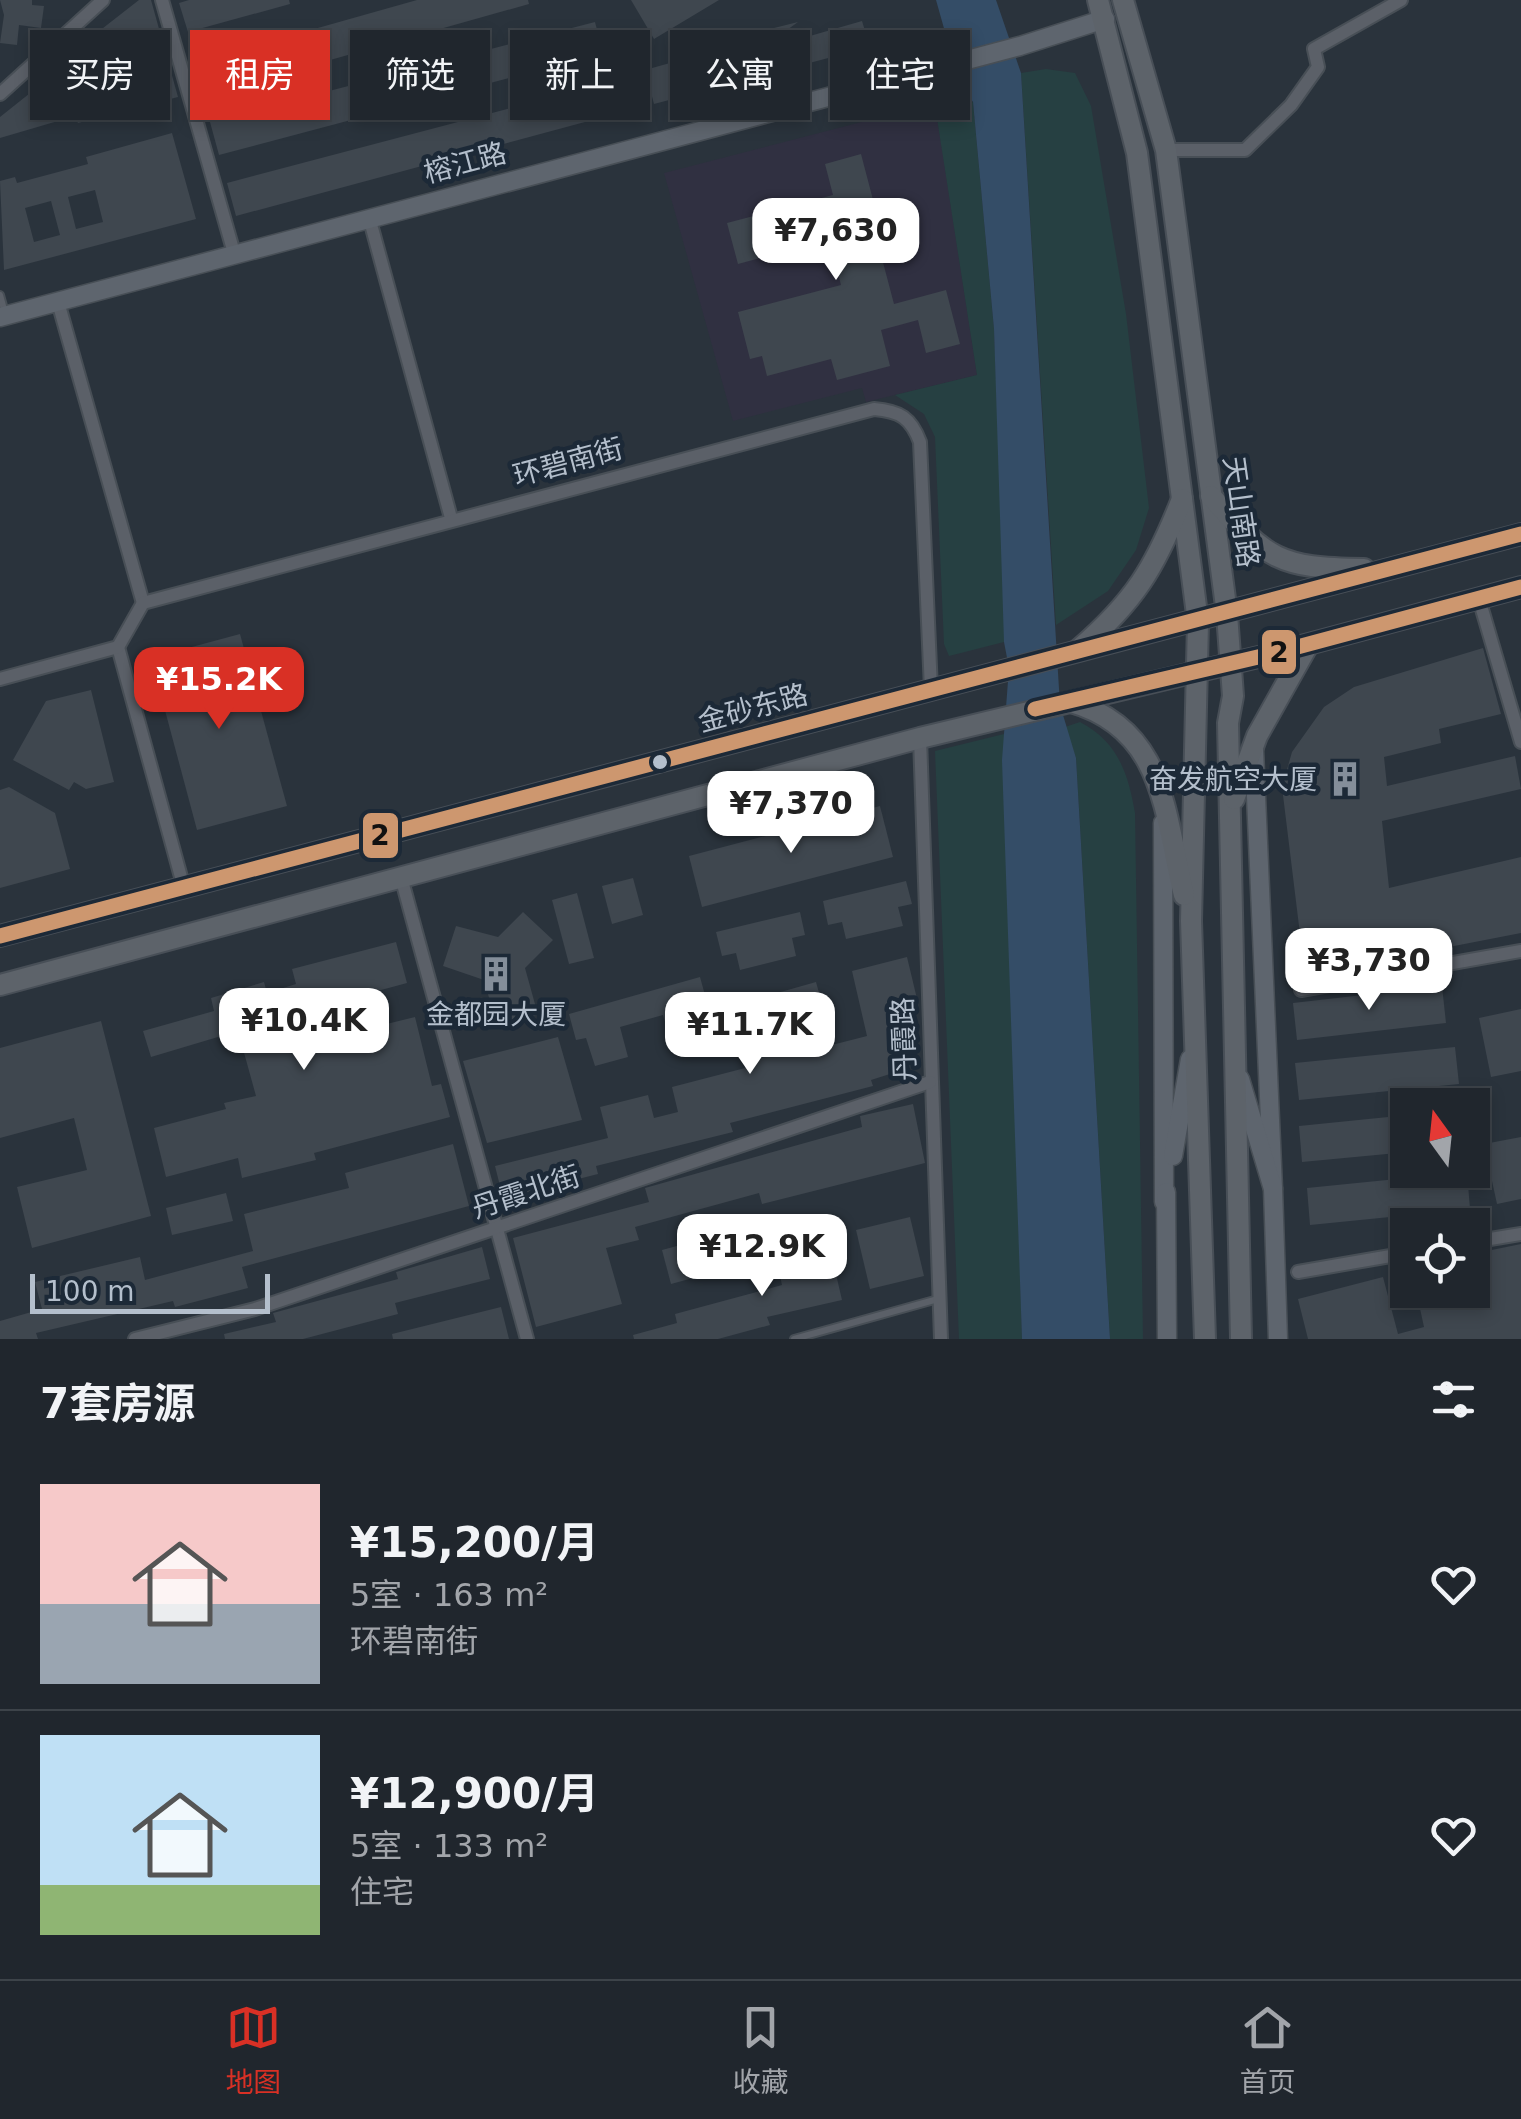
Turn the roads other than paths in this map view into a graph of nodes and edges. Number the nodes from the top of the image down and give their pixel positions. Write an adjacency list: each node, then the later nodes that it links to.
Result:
1 (103, 0): 6 (street)
2 (162, 0): 9 (street)
3 (1123, 0): 7 (main road, 天山南路)
4 (1401, 0): 7 (street)
5 (1102, 9): 8 (main road, 榕江路); 14 (main road, 天山南路)
6 (0, 94)
7 (1166, 150): 13 (main road, 天山南路)
8 (369, 217): 9 (main road, 榕江路); 15 (street)
9 (234, 253): 11 (main road, 榕江路)
10 (0, 295): 12 (lane)
11 (58, 302): 12 (main road, 榕江路); 20 (street)
12 (3, 317)
13 (1211, 495): 17 (main road); 21 (main road, 天山南路)
14 (1182, 498): 22 (main road, 天山南路); 25 (main road)
15 (452, 518): 20 (street, 环碧南街); 29 (street, 环碧南街)
16 (1521, 534): 17 (main road, 金砂东路)
17 (1392, 570): 21 (main road, 金砂东路)
18 (1521, 587): 19 (main road)
19 (1479, 599): 23 (main road); 32 (street)
20 (143, 603): 24 (street)
21 (1227, 614): 22 (main road, 金砂东路); 26 (main road, 天山南路)
22 (1198, 622): 25 (main road, 金砂东路); 27 (main road, 天山南路)
23 (1308, 645): 26 (main road); 33 (main road)
24 (118, 646): 28 (street); 37 (street)
25 (1070, 654): 29 (main road, 金砂东路)
26 (1231, 664): 27 (main road); 34 (main road, 天山南路)
27 (1199, 671): 30 (main road); 38 (main road, 天山南路)
28 (0, 679)
29 (932, 689): 37 (main road, 金砂东路)
30 (1069, 701): 31 (main road); 35 (main road)
31 (920, 738): 36 (main road); 45 (street, 丹霞路)
32 (1521, 742)
33 (1254, 746): 34 (main road); 46 (main road)
34 (1230, 810): 44 (main road, 天山南路)
35 (1164, 812): 38 (main road); 47 (main road, 天山南路)
36 (401, 877): 41 (main road); 48 (street)
37 (184, 888): 39 (main road, 金砂东路)
38 (1191, 921): 43 (main road, 天山南路)
39 (0, 936)
40 (1521, 951): 42 (street)
41 (0, 985)
42 (1301, 990)
43 (1194, 1039): 47 (main road, 天山南路); 60 (main road, 天山南路)
44 (1235, 1062): 46 (main road); 61 (main road, 天山南路)
45 (930, 1082): 48 (street, 丹霞北街); 53 (street, 丹霞路)
46 (1273, 1189): 62 (main road)
47 (1164, 1202): 59 (main road, 天山南路)
48 (496, 1228): 54 (street, 丹霞北街); 56 (street)
49 (1521, 1234): 50 (street)
50 (1490, 1239)
51 (1390, 1256): 52 (street)
52 (1298, 1272)
53 (940, 1299): 57 (lane); 58 (street, 丹霞路)
54 (160, 1336): 55 (street, 丹霞北街)
55 (135, 1339)
56 (527, 1339)
57 (794, 1339)
58 (941, 1339)
59 (1167, 1339)
60 (1206, 1339)
61 (1241, 1339)
62 (1278, 1339)

